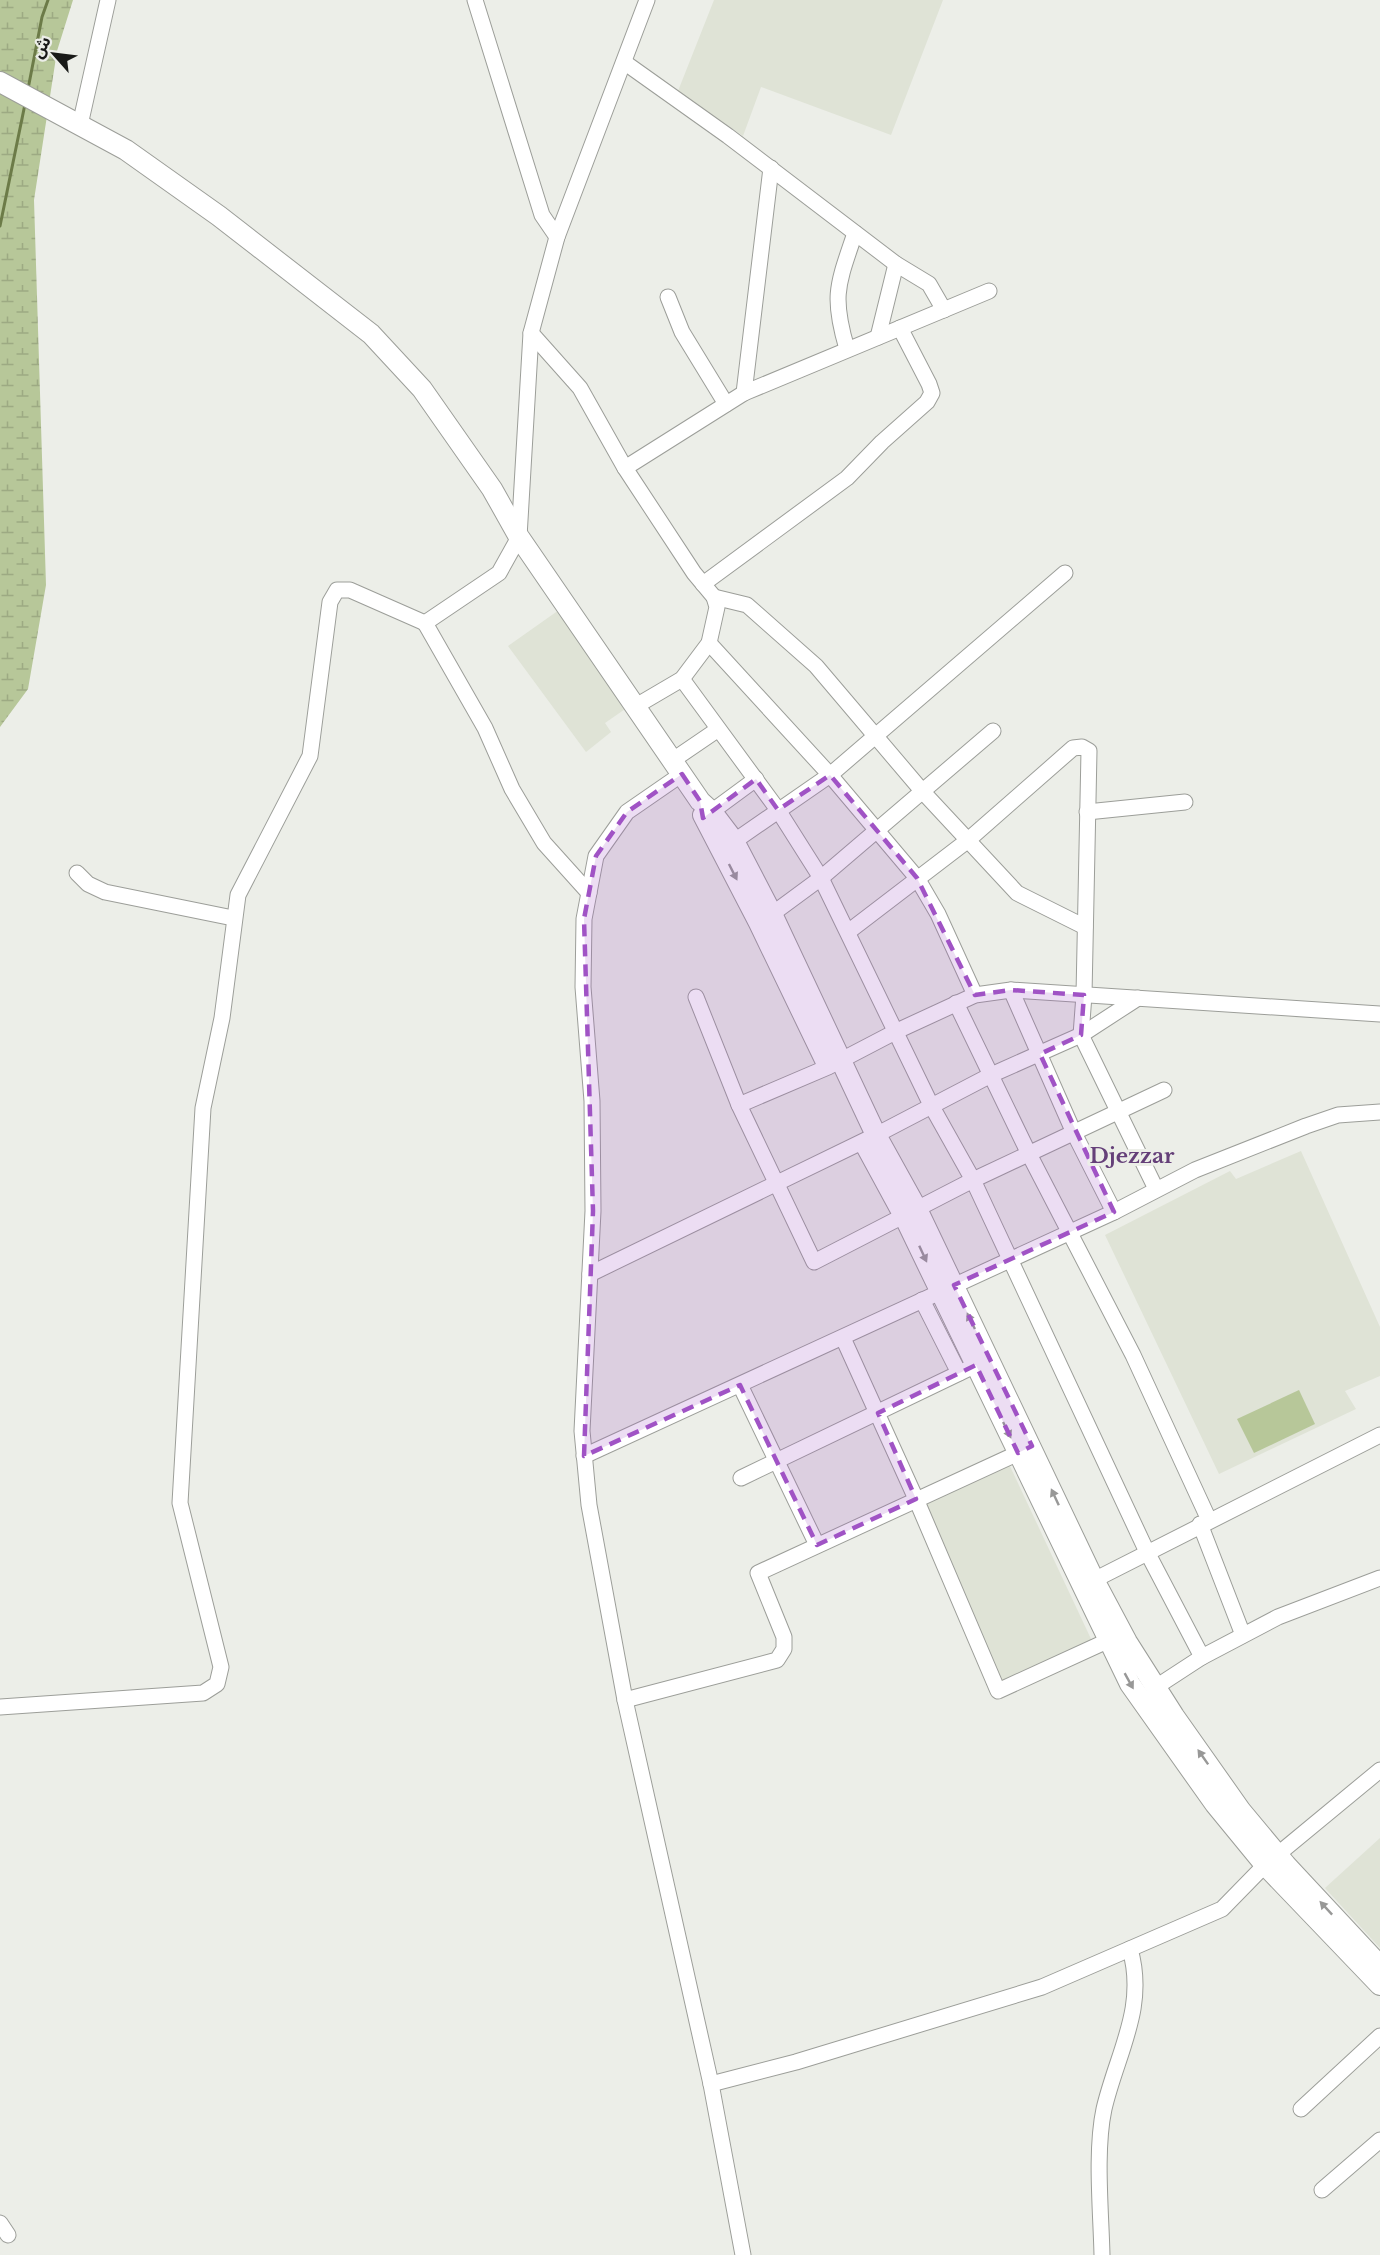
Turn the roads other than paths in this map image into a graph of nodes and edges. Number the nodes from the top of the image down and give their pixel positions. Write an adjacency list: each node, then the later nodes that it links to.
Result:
1 (108, 0): 6 (street)
2 (475, 0): 9 (street)
3 (647, 0): 4 (street)
4 (624, 62): 7 (street); 9 (street)
5 (0, 82): 6 (main road)
6 (80, 125): 21 (main road)
7 (771, 168): 8 (street); 18 (street)
8 (855, 232): 10 (street); 17 (street)
9 (557, 237): 15 (street)
10 (896, 264): 13 (street); 16 (street)
11 (989, 291): 13 (street)
12 (668, 297): 19 (street)
13 (944, 310): 14 (street)
14 (900, 328): 16 (street); 23 (street)
15 (531, 333): 20 (street); 21 (street)
16 (878, 337): 17 (street)
17 (847, 349): 18 (street)
18 (744, 393): 19 (street)
19 (726, 404): 20 (street)
20 (625, 468): 23 (street)
21 (519, 537): 25 (street); 28 (main road)
22 (1065, 573): 31 (street)
23 (703, 584): 24 (street)
24 (714, 597): 26 (street); 31 (street)
25 (425, 622): 46 (street); 47 (street)
26 (709, 643): 27 (street); 33 (street)
27 (682, 679): 28 (street); 29 (street)
28 (636, 706): 32 (main road)
29 (717, 730): 32 (street); 34 (street)
30 (993, 731): 35 (street)
31 (875, 734): 33 (street); 35 (street)
32 (677, 767): 37 (main road); 46 (street)
33 (830, 775): 38 (street); 40 (street)
34 (756, 779): 37 (street); 38 (street)
35 (923, 792): 40 (street); 41 (street)
36 (1185, 801): 39 (street)
37 (705, 810): 42 (main road)
38 (777, 810): 42 (street); 44 (street)
39 (1087, 812): 41 (street); 49 (street)
40 (876, 832): 44 (street); 45 (street)
41 (967, 841): 45 (street); 49 (street)
42 (728, 846): 48 (main road)
43 (77, 873): 47 (street)
44 (821, 878): 48 (street); 50 (street)
45 (917, 878): 50 (street); 52 (street)
46 (589, 893): 78 (street)
47 (234, 918): 101 (street)
48 (766, 919): 61 (main road)
49 (1085, 927): 53 (street)
50 (848, 932): 58 (street)
51 (1011, 990): 52 (street); 53 (street); 60 (street)
52 (975, 995): 56 (street)
53 (1084, 995): 55 (street); 59 (street)
54 (696, 997): 64 (street)
55 (1138, 998): 57 (street); 59 (street)
56 (957, 1003): 58 (street); 62 (street)
57 (1380, 1014)
58 (897, 1030): 61 (street); 65 (street)
59 (1081, 1035): 60 (street); 66 (street)
60 (1040, 1054): 62 (street); 68 (street)
61 (834, 1063): 64 (street); 69 (main road)
62 (991, 1075): 65 (street); 70 (street)
63 (1164, 1090): 66 (street)
64 (739, 1105): 72 (street)
65 (931, 1105): 69 (street); 71 (street)
66 (1118, 1112): 68 (street); 73 (street)
67 (1380, 1112): 73 (street)
68 (1074, 1133): 70 (street); 75 (street)
69 (870, 1138): 72 (street); 74 (main road)
70 (1029, 1154): 71 (street); 76 (street)
71 (973, 1180): 74 (street); 77 (street)
72 (777, 1182): 74 (street); 78 (street)
73 (1156, 1188): 75 (street)
74 (911, 1212): 79 (main road)
75 (1114, 1212): 76 (street)
76 (1068, 1232): 77 (street); 91 (street)
77 (1010, 1258): 79 (street); 93 (street)
78 (590, 1274): 87 (street)
79 (947, 1288): 80 (street); 82 (main road); 86 (main road, one-way to 79)
80 (922, 1300): 81 (street); 82 (street)
81 (843, 1338): 83 (street); 84 (street)
82 (968, 1369): 84 (street); 86 (main road, one-way to 86)
83 (740, 1385): 87 (street); 88 (street)
84 (878, 1413): 88 (street); 90 (street)
85 (1380, 1435): 91 (street)
86 (1025, 1450): 90 (street); 95 (main road, one-way to 86); 97 (main road)
87 (584, 1456): 100 (street)
88 (776, 1461): 89 (street); 92 (street)
89 (741, 1478)
90 (916, 1499): 92 (street); 97 (street)
91 (1204, 1522): 93 (street); 96 (street)
92 (817, 1545): 100 (street)
93 (1147, 1552): 95 (street); 98 (street)
94 (1380, 1578): 96 (street)
95 (1094, 1580): 97 (main road)
96 (1243, 1635): 98 (street)
97 (1116, 1637): 99 (main road); 103 (main road, one-way to 103)
98 (1202, 1657): 99 (street)
99 (1156, 1687): 103 (main road, one-way to 99)
100 (625, 1701): 108 (street)
101 (0, 1707)
102 (1380, 1770): 103 (street)
103 (1272, 1860): 104 (street); 105 (main road, one-way to 103); 106 (main road)
104 (1130, 1949): 108 (street); 113 (street)
105 (1380, 1966)
106 (1380, 1985)
107 (1380, 2036): 109 (street)
108 (711, 2084): 112 (street)
109 (1301, 2109)
110 (1380, 2140): 111 (street)
111 (1322, 2190)
112 (743, 2255)
113 (1102, 2255)

